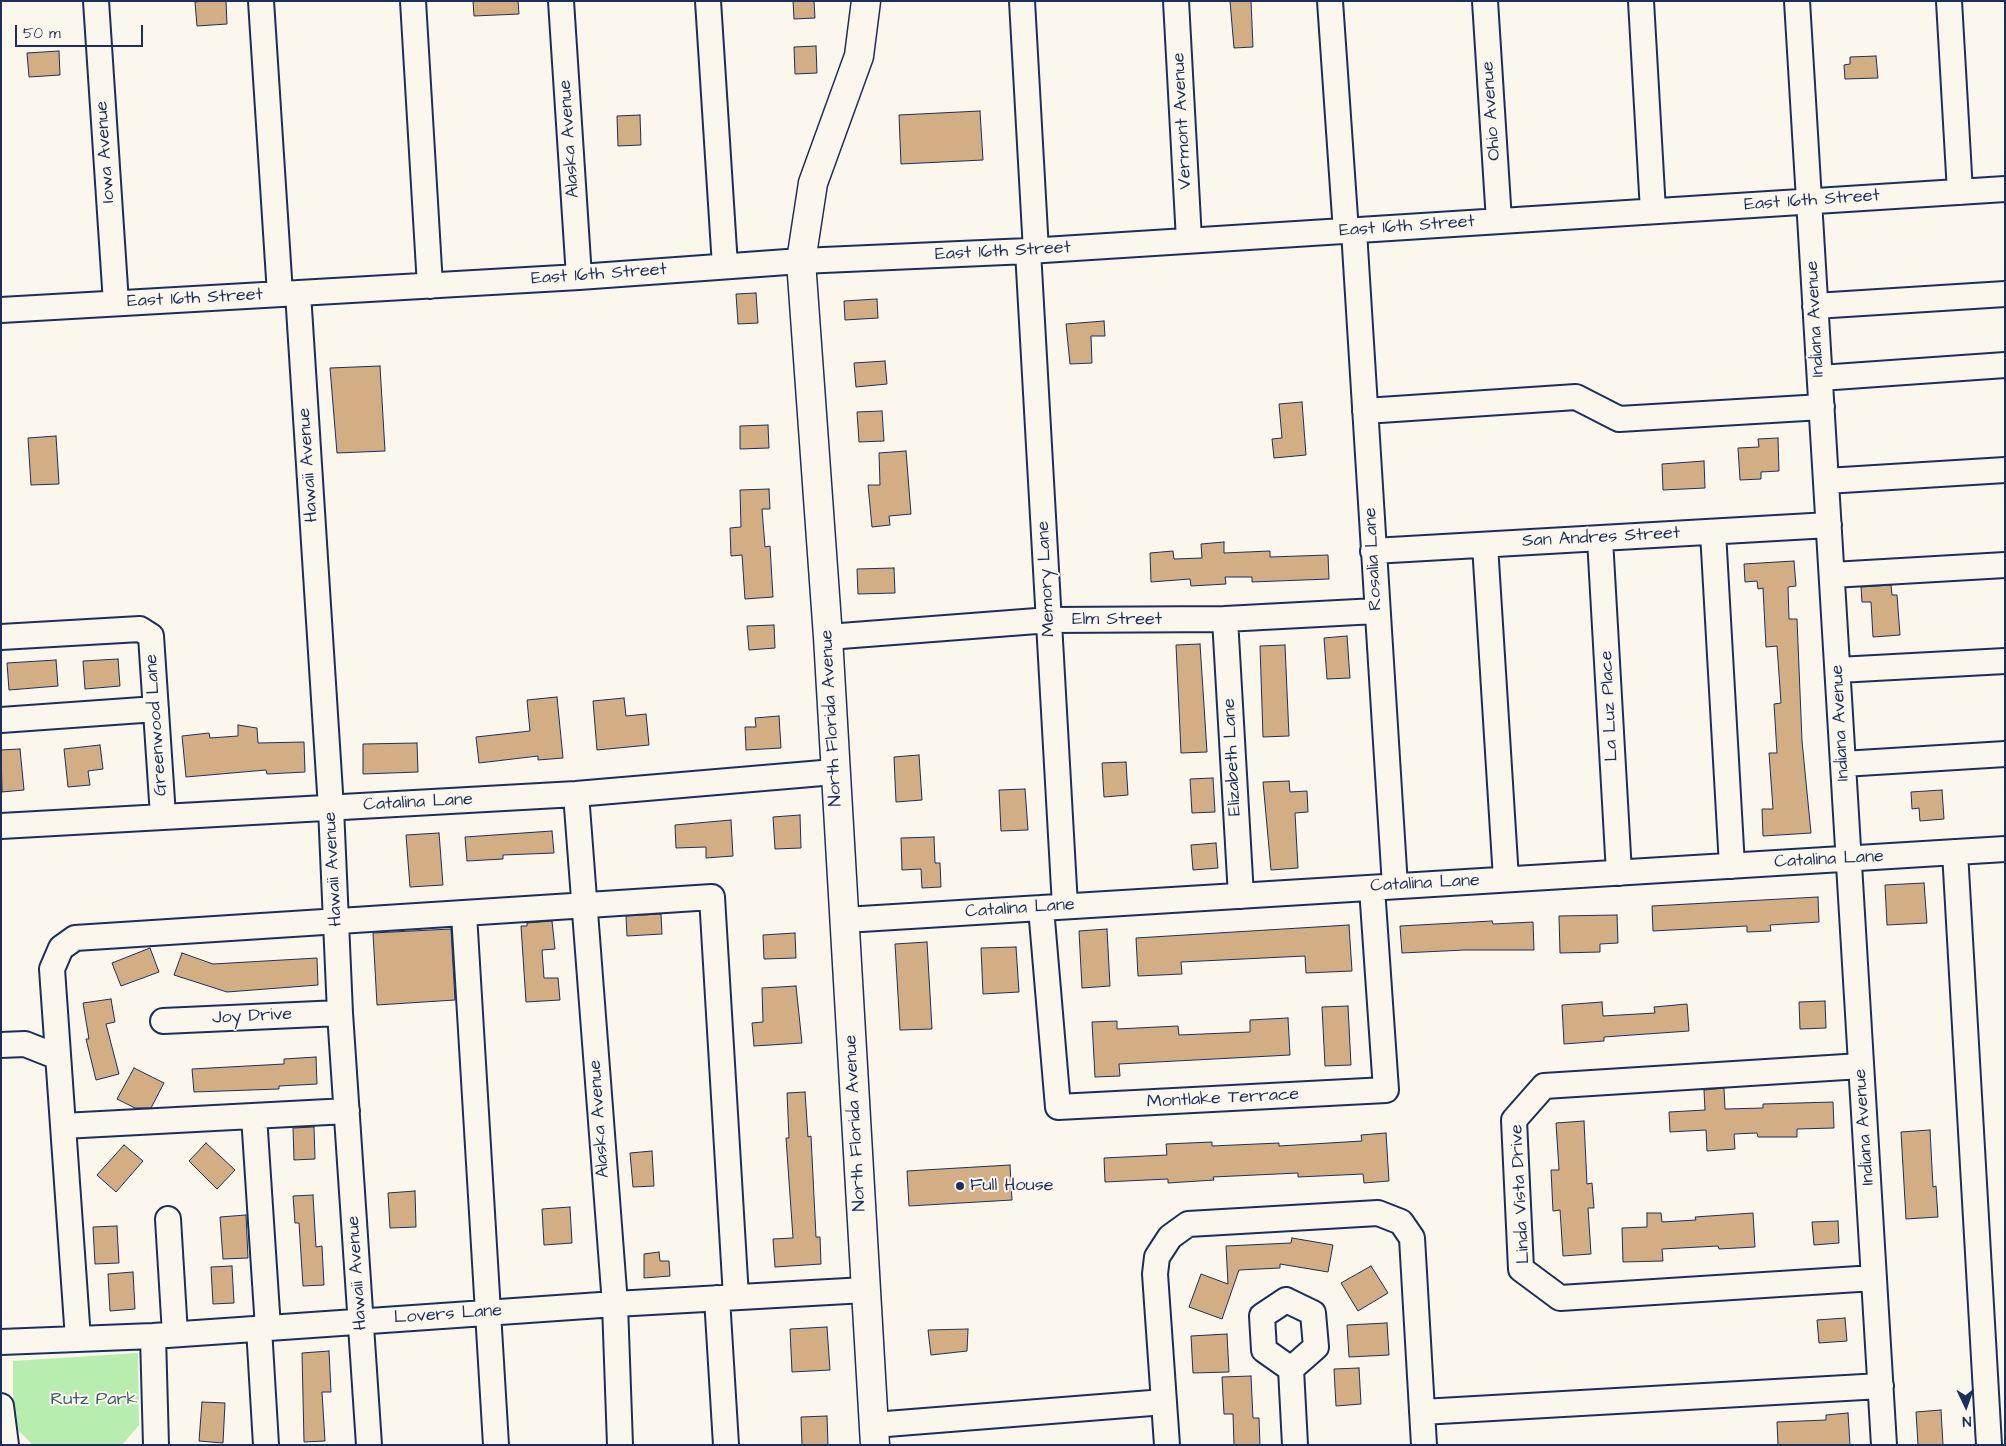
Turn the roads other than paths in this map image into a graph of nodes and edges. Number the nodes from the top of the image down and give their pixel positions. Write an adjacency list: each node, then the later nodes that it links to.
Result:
1 (96, 1): 28 (street, Iowa Avenue)
2 (262, 1): 26 (street, Hawaii Avenue)
3 (413, 1): 25 (street)
4 (561, 1): 24 (street, Alaska Avenue)
5 (708, 1): 23 (street)
6 (866, 1): 22 (main road, North Florida Avenue)
7 (1022, 1): 21 (street, Memory Lane)
8 (1176, 1): 20 (street, Vermont Avenue)
9 (1330, 1): 19 (street, Rosalia Lane)
10 (1485, 1): 18 (street, Ohio Avenue)
11 (1641, 1): 17 (street)
12 (1797, 1): 16 (street, Indiana Avenue)
13 (1949, 1): 15 (street)
14 (2005, 189): 15 (street, East 16th Street)
15 (1960, 192): 16 (street, East 16th Street)
16 (1809, 201): 17 (street, East 16th Street); 29 (street, Indiana Avenue)
17 (1653, 211): 18 (street, East 16th Street)
18 (1499, 221): 19 (street, East 16th Street)
19 (1350, 232): 20 (street, East 16th Street); 34 (street, Rosalia Lane)
20 (1189, 240): 21 (street, East 16th Street)
21 (1032, 251): 22 (street, East 16th Street); 46 (street, Memory Lane)
22 (801, 261): 23 (street, East 16th Street); 48 (main road, North Florida Avenue)
23 (725, 266): 24 (street, East 16th Street)
24 (579, 277): 25 (street, East 16th Street)
25 (430, 286): 26 (street, East 16th Street)
26 (289, 294): 28 (street, East 16th Street); 57 (street, Hawaii Avenue)
27 (2005, 294): 29 (street)
28 (116, 304): 30 (street, East 16th Street)
29 (1815, 306): 32 (street, Indiana Avenue)
30 (1, 310)
31 (2005, 366): 32 (street)
32 (1820, 378): 33 (street, Indiana Avenue)
33 (1822, 407): 34 (street); 36 (street, Indiana Avenue)
34 (1365, 411): 41 (street, Rosalia Lane)
35 (2005, 470): 36 (street)
36 (1826, 481): 37 (street, Indiana Avenue)
37 (1829, 525): 38 (street, San Andres Street); 43 (street, Indiana Avenue)
38 (1713, 532): 39 (street, San Andres Street); 63 (street)
39 (1600, 539): 40 (street, San Andres Street); 64 (street, La Luz Place)
40 (1485, 545): 41 (street, San Andres Street); 65 (street)
41 (1374, 551): 44 (street, Rosalia Lane)
42 (2005, 565): 43 (street)
43 (1832, 575): 50 (street, Indiana Avenue)
44 (1376, 611): 45 (street, Elm Street); 66 (street, Rosalia Lane)
45 (1224, 619): 46 (street, Elm Street); 67 (street, Elizabeth Lane)
46 (1050, 620): 48 (street, Elm Street); 69 (street, Memory Lane)
47 (1, 637): 51 (street, Greenwood Lane)
48 (828, 637): 55 (main road, North Florida Avenue)
49 (2005, 661): 50 (street)
50 (1838, 670): 54 (street, Indiana Avenue)
51 (156, 709): 52 (street); 58 (street, Greenwood Lane)
52 (1, 720)
53 (2005, 754): 54 (street)
54 (1843, 764): 62 (street, Indiana Avenue)
55 (834, 772): 56 (street, Catalina Lane); 72 (main road, North Florida Avenue)
56 (576, 794): 57 (street, Catalina Lane); 68 (street, Alaska Avenue)
57 (331, 808): 58 (street, Catalina Lane); 73 (street, Hawaii Avenue)
58 (164, 816): 59 (street, Catalina Lane)
59 (1, 826)
60 (2005, 850): 61 (street, Catalina Lane)
61 (1955, 852): 62 (street, Catalina Lane); 110 (street)
62 (1848, 859): 63 (street, Catalina Lane); 78 (street, Indiana Avenue)
63 (1732, 866): 64 (street, Catalina Lane)
64 (1619, 873): 65 (street, Catalina Lane)
65 (1506, 879): 66 (street, Catalina Lane)
66 (1384, 887): 67 (street, Catalina Lane); 70 (street, Montlake Terrace)
67 (1241, 896): 69 (street, Catalina Lane)
68 (584, 906): 71 (street); 85 (street); 86 (street, Alaska Avenue)
69 (1065, 906): 70 (street, Catalina Lane)
70 (1041, 908): 72 (street, Catalina Lane)
71 (464, 914): 73 (street); 87 (street)
72 (845, 920): 84 (main road, North Florida Avenue)
73 (336, 922): 74 (street, Hawaii Avenue); 77 (street)
74 (340, 1013): 75 (street, Joy Drive); 79 (street, Hawaii Avenue)
75 (163, 1022)
76 (1, 1045): 77 (street)
77 (58, 1057): 81 (street)
78 (1861, 1066): 83 (street, Indiana Avenue); 83 (street, Linda Vista Drive)
79 (347, 1111): 80 (street); 88 (street, Hawaii Avenue)
80 (254, 1116): 81 (street); 89 (street)
81 (63, 1126): 91 (street)
82 (168, 1218): 90 (street)
83 (1874, 1278): 94 (street, Indiana Avenue)
84 (865, 1290): 85 (street, Lovers Lane); 98 (main road, North Florida Avenue)
85 (727, 1298): 86 (street, Lovers Lane); 105 (street)
86 (614, 1304): 87 (street, Lovers Lane); 104 (street, Alaska Avenue)
87 (489, 1313): 88 (street, Lovers Lane); 103 (street)
88 (362, 1321): 89 (street, Lovers Lane); 102 (street, Hawaii Avenue)
89 (264, 1328): 90 (street, Lovers Lane); 101 (street)
90 (164, 1335): 91 (street, Lovers Lane); 100 (street)
91 (78, 1339): 92 (street, Lovers Lane)
92 (1, 1342)
93 (1291, 1369): 107 (street)
94 (1881, 1386): 97 (street); 109 (street, Indiana Avenue)
95 (1164, 1402): 97 (street); 98 (street); 106 (street)
96 (1, 1406): 99 (street)
97 (1422, 1412): 108 (street)
98 (875, 1435)
99 (6, 1445)
100 (156, 1445)
101 (266, 1445)
102 (369, 1445)
103 (496, 1445)
104 (620, 1445)
105 (726, 1445)
106 (1168, 1445)
107 (1295, 1445)
108 (1424, 1445)
109 (1884, 1445)
110 (1989, 1445)

